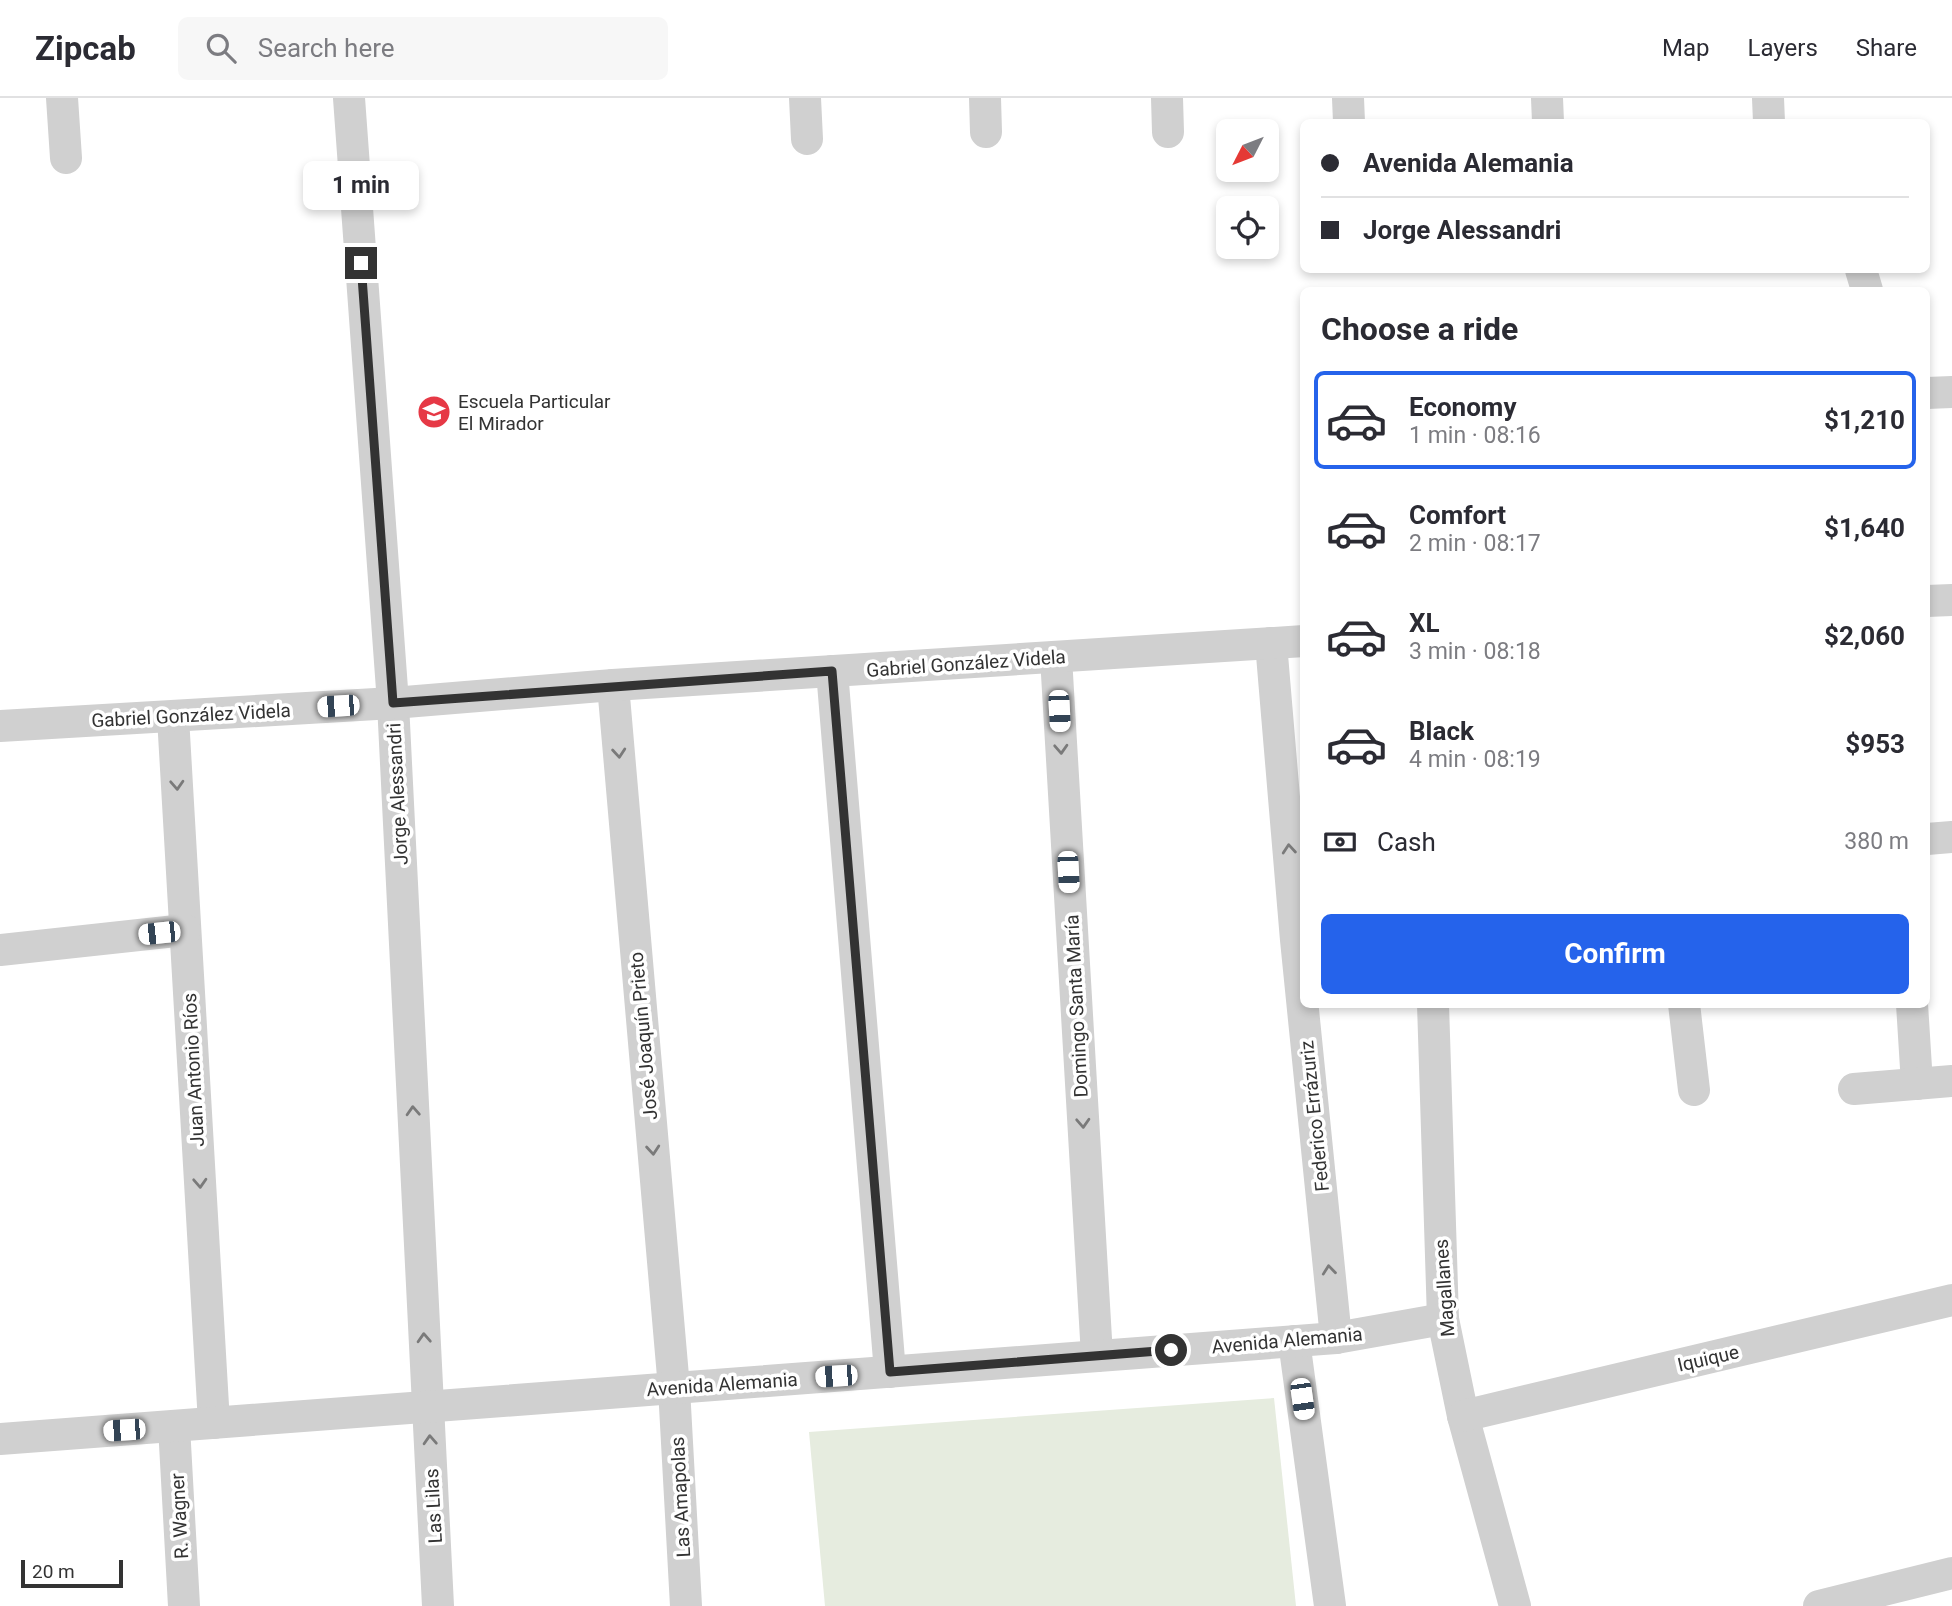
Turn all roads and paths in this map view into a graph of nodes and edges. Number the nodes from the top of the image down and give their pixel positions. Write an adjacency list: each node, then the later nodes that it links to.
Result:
1 (62, 98): 15 (street)
2 (349, 98): 25 (street, Jorge Alessandri)
3 (805, 98): 14 (street)
4 (985, 98): 12 (street)
5 (1167, 98): 13 (street)
6 (1348, 98): 9 (street)
7 (1547, 98): 10 (street)
8 (1768, 98): 11 (street)
9 (1349, 119)
10 (1548, 119)
11 (1769, 119)
12 (986, 132)
13 (1168, 132)
14 (807, 139)
15 (66, 158)
16 (1952, 392): 17 (street)
17 (1930, 393)
18 (1952, 600): 19 (street)
19 (1930, 601)
20 (1300, 641): 21 (street, Gabriel González Videla)
21 (1272, 643): 22 (street, Gabriel González Videla); 32 (street, Federico Errázuriz, one-way to 21)
22 (1056, 657): 23 (street, Gabriel González Videla); 45 (street, Domingo Santa María, one-way to 45)
23 (832, 671): 24 (street, Gabriel González Videla); 46 (street)
24 (613, 685): 25 (street, Gabriel González Videla); 47 (street, José Joaquín Prieto, one-way to 47)
25 (393, 703): 26 (street, Gabriel González Videla); 48 (street, Jorge Alessandri, one-way to 25)
26 (173, 717): 27 (street, Gabriel González Videla); 30 (street, Juan Antonio Ríos, one-way to 30)
27 (0, 726)
28 (1952, 838): 29 (street)
29 (1930, 839)
30 (185, 930): 31 (street); 50 (street, Juan Antonio Ríos, one-way to 50)
31 (0, 950)
32 (1300, 980)
33 (1303, 1008): 43 (street, Federico Errázuriz, one-way to 33)
34 (1433, 1008): 42 (street, Magallanes)
35 (1684, 1008): 40 (street)
36 (1912, 1008): 38 (street)
37 (1952, 1081): 38 (street)
38 (1917, 1084): 39 (street)
39 (1854, 1089)
40 (1694, 1090)
41 (1952, 1300): 49 (street, Iquique)
42 (1443, 1320): 43 (street, Avenida Alemania); 49 (street, Magallanes)
43 (1336, 1338): 44 (street, Avenida Alemania)
44 (1294, 1341): 45 (street, Avenida Alemania); 57 (street)
45 (1097, 1356): 46 (street, Avenida Alemania)
46 (890, 1372): 47 (street, Avenida Alemania)
47 (674, 1388): 48 (street, Avenida Alemania); 56 (street, Las Amapolas)
48 (428, 1406): 50 (street, Avenida Alemania); 55 (street, Las Lilas, one-way to 48)
49 (1463, 1416): 58 (street, Magallanes)
50 (214, 1423): 51 (street, Avenida Alemania)
51 (174, 1426): 52 (street, Avenida Alemania); 54 (street, R. Wagner)
52 (0, 1439)
53 (1952, 1573): 59 (street)
54 (184, 1606)
55 (438, 1606)
56 (686, 1606)
57 (1330, 1606)
58 (1515, 1606)
59 (1819, 1606)

